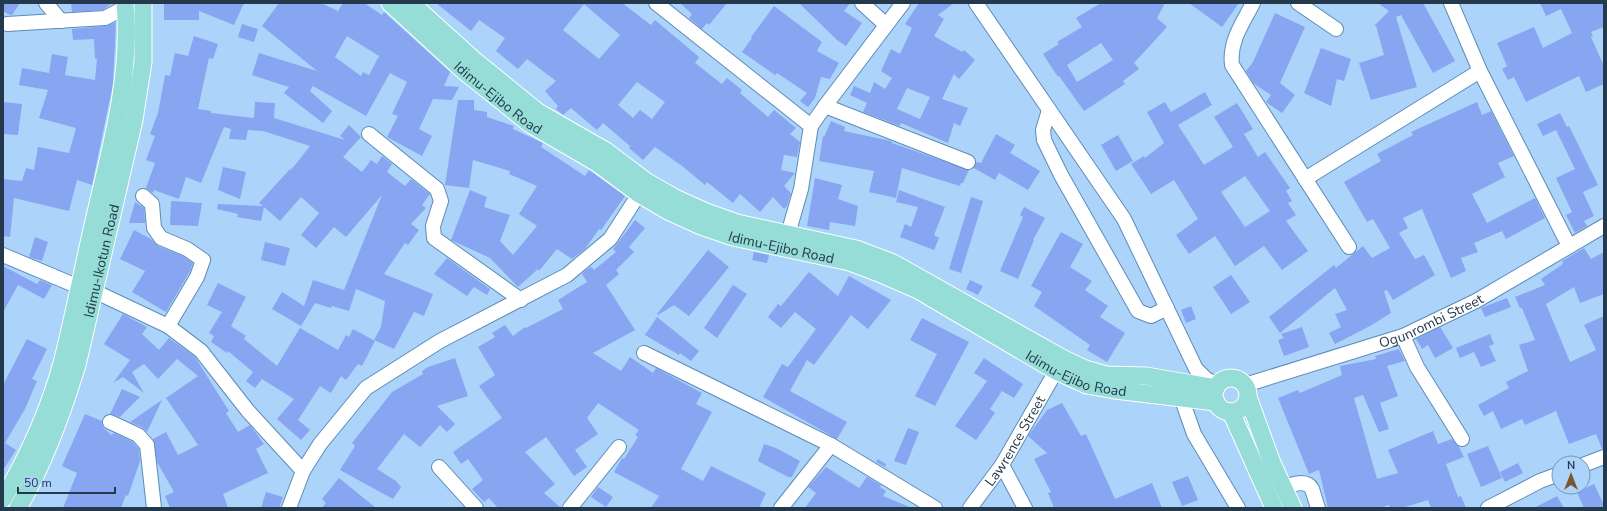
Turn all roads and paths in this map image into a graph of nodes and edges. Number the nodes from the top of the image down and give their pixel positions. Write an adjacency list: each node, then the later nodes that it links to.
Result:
1 (46, 3): 13 (street)
2 (143, 3): 31 (main road, Idimu-Ikotun Road)
3 (390, 3): 24 (main road, Idimu-Ejibo Road)
4 (411, 3): 27 (main road, Idimu-Ejibo Road)
5 (656, 3): 20 (street)
6 (862, 3): 15 (street)
7 (903, 3): 15 (street)
8 (976, 3): 19 (street)
9 (1253, 3): 23 (street)
10 (1298, 3): 16 (street)
11 (1451, 3): 17 (street)
12 (126, 5): 13 (street); 31 (main road, Idimu-Ikotun Road)
13 (61, 21): 14 (street)
14 (7, 24)
15 (886, 25): 18 (street)
16 (1336, 29)
17 (1480, 70): 23 (street); 28 (street)
18 (825, 106): 20 (street); 22 (street)
19 (1049, 110): 33 (street); 33 (street)
20 (811, 126): 27 (street)
21 (369, 134): 32 (street)
22 (968, 162)
23 (1305, 179): 29 (street)
24 (639, 194): 32 (street); 37 (main road, Idimu-Ejibo Road)
25 (143, 196): 34 (street)
26 (1604, 226): 28 (street, Ogunrombi Street)
27 (788, 234): 39 (main road, Idimu-Ejibo Road)
28 (1569, 246): 35 (street, Ogunrombi Street)
29 (1349, 247)
30 (3, 255): 31 (street)
31 (86, 289): 34 (street); 53 (main road, Idimu-Ikotun Road); 55 (main road, Idimu-Ikotun Road)
32 (521, 300): 50 (street)
33 (1167, 308): 39 (street)
34 (168, 326): 50 (street)
35 (1403, 336): 38 (street, Ogunrombi Street); 43 (street)
36 (644, 353): 44 (street)
37 (1056, 371): 40 (main road, Idimu-Ejibo Road); 48 (street, Lawrence Street)
38 (1247, 391): 39 (main road); 41 (main road); 52 (main road)
39 (1217, 392): 40 (main road, Idimu-Ejibo Road); 41 (main road)
40 (1181, 397): 64 (street)
41 (1231, 412): 54 (main road)
42 (110, 422): 56 (street)
43 (1462, 439)
44 (832, 445): 60 (street); 61 (street)
45 (619, 447): 59 (street)
46 (1604, 457): 47 (street)
47 (1591, 462)
48 (1002, 465): 62 (street, Lawrence Street); 63 (street)
49 (438, 467): 58 (street)
50 (303, 471): 57 (street)
51 (1551, 477): 67 (street)
52 (1284, 488): 54 (street); 65 (main road); 66 (street)
53 (3, 499)
54 (1271, 501)
55 (18, 508)
56 (154, 508)
57 (289, 508)
58 (476, 508)
59 (570, 508)
60 (781, 508)
61 (935, 508)
62 (970, 508)
63 (1025, 508)
64 (1238, 508)
65 (1293, 508)
66 (1318, 508)
67 (1488, 508)

